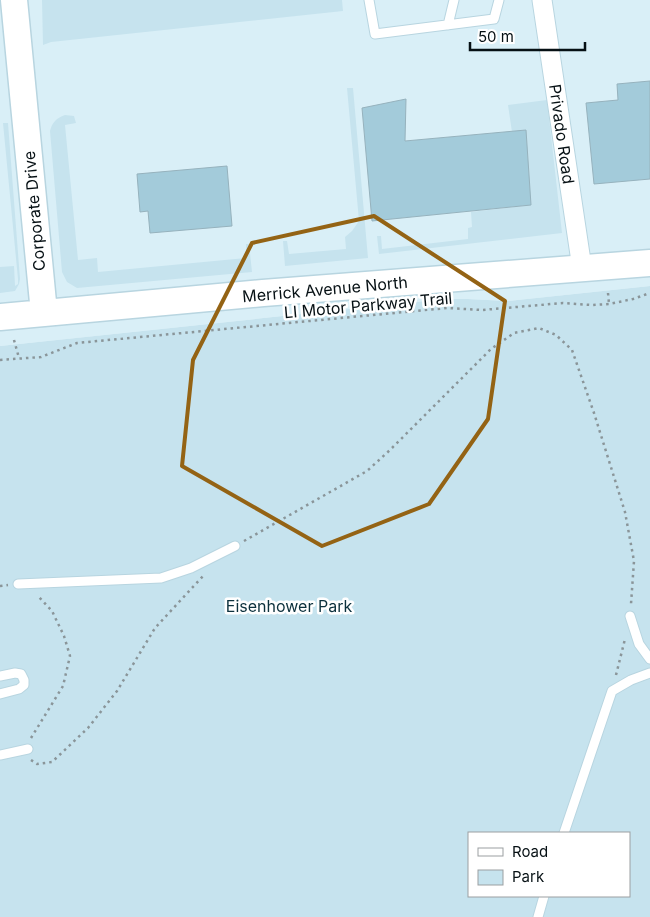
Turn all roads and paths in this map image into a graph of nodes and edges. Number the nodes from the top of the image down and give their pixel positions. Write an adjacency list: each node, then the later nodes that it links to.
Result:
1 (14, 0): 8 (main road, Corporate Drive)
2 (370, 0): 7 (lane)
3 (454, 0): 7 (lane)
4 (499, 0): 7 (lane)
5 (542, 0): 10 (street, Privado Road)
6 (0, 17): 8 (main road, Corporate Drive)
7 (448, 25)
8 (24, 110): 14 (main road, Corporate Drive)
9 (650, 263): 10 (main road, Merrick Avenue North)
10 (582, 268): 14 (main road, Merrick Avenue North)
11 (650, 292): 13 (path, LI Motor Parkway Trail)
12 (608, 293): 13 (path)
13 (609, 304): 17 (path, LI Motor Parkway Trail)
14 (44, 313): 15 (main road, Merrick Avenue North)
15 (0, 317)
16 (14, 340): 17 (path)
17 (19, 359): 18 (path, LI Motor Parkway Trail)
18 (0, 360)
19 (235, 546): 21 (lane); 23 (path)
20 (205, 574): 29 (path)
21 (18, 584): 22 (path); 29 (path)
22 (0, 586)
23 (630, 616): 24 (lane); 27 (path)
24 (650, 659)
25 (650, 673): 27 (lane)
26 (0, 676): 28 (lane)
27 (612, 691): 31 (lane)
28 (0, 694)
29 (28, 749): 30 (lane)
30 (0, 755)
31 (564, 832)
32 (544, 897): 33 (lane)
33 (538, 917)

